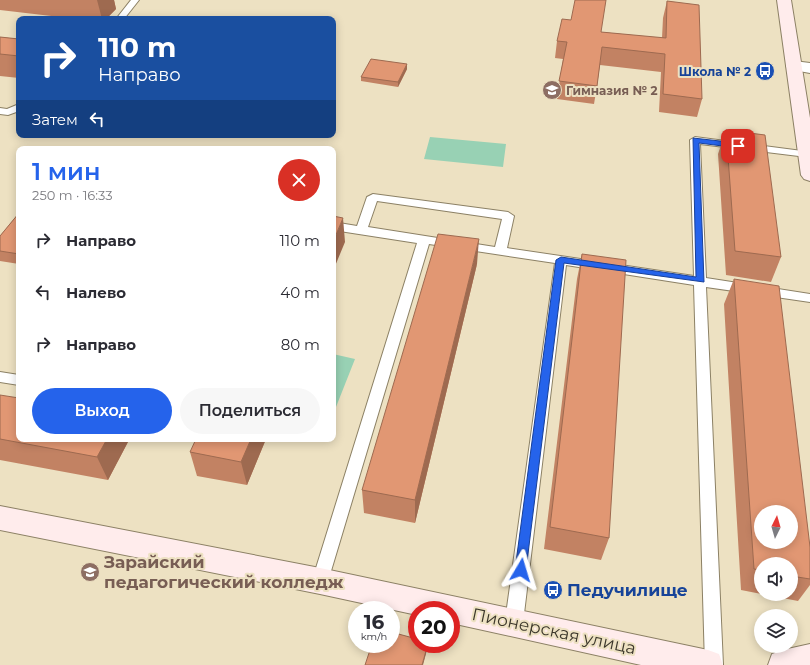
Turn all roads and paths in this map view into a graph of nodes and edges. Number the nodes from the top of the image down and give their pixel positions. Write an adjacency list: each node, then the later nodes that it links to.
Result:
1 (135, 0): 3 (lane)
2 (784, 0): 4 (main road)
3 (122, 16)
4 (794, 66): 5 (street); 8 (main road)
5 (810, 68)
6 (16, 109): 7 (lane)
7 (0, 111)
8 (807, 154): 9 (main road); 15 (lane)
9 (810, 176)
10 (336, 226): 11 (lane)
11 (361, 230): 12 (lane); 13 (lane)
12 (424, 240): 13 (lane); 20 (lane)
13 (500, 251): 14 (lane)
14 (561, 260): 15 (lane); 21 (lane)
15 (701, 280): 16 (lane); 25 (lane)
16 (810, 298)
17 (0, 377): 18 (lane)
18 (16, 380)
19 (0, 518): 20 (main road, Пионерская улица)
20 (320, 581): 21 (main road, Пионерская улица)
21 (514, 622): 22 (main road, Пионерская улица)
22 (637, 656): 24 (main road, Пионерская улица)
23 (810, 659): 26 (main road)
24 (708, 665)
25 (714, 665)
26 (783, 665)

